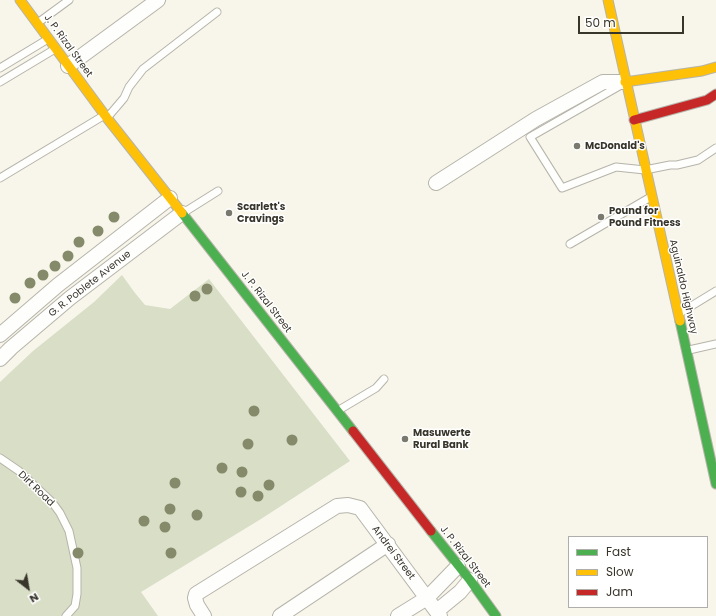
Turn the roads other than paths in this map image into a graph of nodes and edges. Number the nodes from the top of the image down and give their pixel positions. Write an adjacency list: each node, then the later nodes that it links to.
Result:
1 (20, 0): 6 (main road, J. P. Rizal Street)
2 (69, 0): 6 (lane)
3 (158, 0): 9 (street)
4 (608, 0): 13 (main road, Aguinaldo Highway)
5 (217, 12): 15 (lane)
6 (37, 23): 7 (main road, J. P. Rizal Street)
7 (48, 39): 8 (main road, J. P. Rizal Street); 11 (lane)
8 (55, 49): 9 (main road, J. P. Rizal Street); 12 (lane)
9 (68, 66): 15 (main road, J. P. Rizal Street)
10 (716, 67): 13 (main road)
11 (0, 68)
12 (0, 82)
13 (625, 82): 16 (main road, Aguinaldo Highway); 18 (lane); 20 (street)
14 (716, 94): 16 (main road)
15 (106, 116): 19 (lane); 23 (main road, J. P. Rizal Street)
16 (634, 120): 18 (main road, Aguinaldo Highway)
17 (716, 148): 18 (lane)
18 (645, 170): 22 (main road, Aguinaldo Highway)
19 (0, 178)
20 (436, 183)
21 (218, 190): 24 (lane)
22 (651, 197): 25 (lane); 27 (main road, Aguinaldo Highway)
23 (170, 198): 24 (main road, J. P. Rizal Street); 28 (street, G. R. Poblete Avenue)
24 (182, 213): 31 (street, G. R. Poblete Avenue); 33 (main road, J. P. Rizal Street)
25 (570, 244)
26 (716, 292): 27 (lane)
27 (677, 314): 30 (main road, Aguinaldo Highway)
28 (0, 335)
29 (716, 344): 30 (lane)
30 (686, 351): 35 (main road, Aguinaldo Highway)
31 (0, 359)
32 (384, 379): 33 (lane)
33 (337, 412): 37 (main road, J. P. Rizal Street)
34 (0, 458): 41 (lane, Dirt Road)
35 (716, 484)
36 (388, 544): 39 (street, Andrei Street); 42 (street, Andrei Street); 43 (street)
37 (458, 566): 38 (main road, J. P. Rizal Street); 39 (street)
38 (470, 580): 40 (street); 45 (main road, J. P. Rizal Street)
39 (427, 598): 40 (street, Andrei Street); 44 (street)
40 (439, 614)
41 (66, 616)
42 (204, 616)
43 (280, 616)
44 (398, 616)
45 (496, 616)

